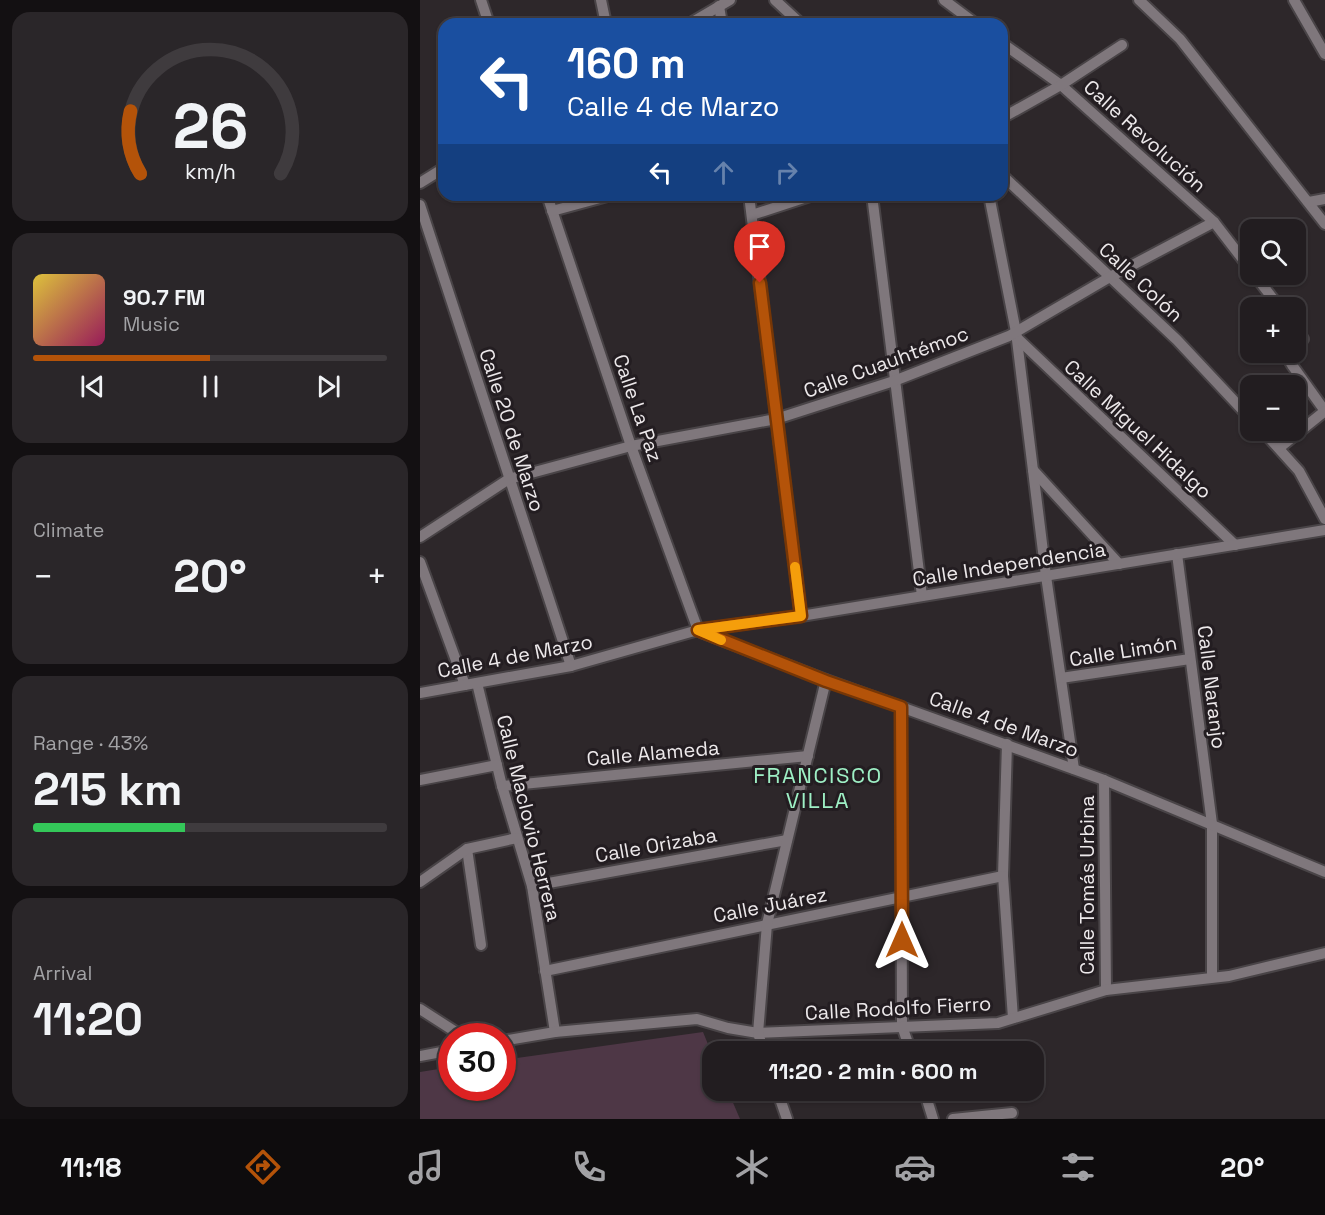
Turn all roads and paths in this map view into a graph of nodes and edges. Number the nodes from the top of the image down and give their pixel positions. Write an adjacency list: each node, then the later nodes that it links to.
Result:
1 (481, 0): 8 (street)
2 (601, 0): 9 (street)
3 (775, 0): 12 (street)
4 (944, 0): 13 (street)
5 (1139, 0): 29 (street)
6 (1294, 0): 16 (street)
7 (724, 3): 10 (street); 11 (street)
8 (487, 18)
9 (605, 18)
10 (699, 18)
11 (723, 18)
12 (794, 18)
13 (968, 18)
14 (1122, 45): 17 (street)
15 (1008, 47): 17 (street, Calle Revolución)
16 (1325, 54)
17 (1061, 85): 18 (street); 33 (street, Calle Revolución)
18 (1008, 115)
19 (438, 172): 21 (street)
20 (1008, 181): 36 (street, Calle Colón)
21 (420, 183)
22 (1325, 199): 29 (street)
23 (549, 201): 31 (street, Calle La Paz)
24 (589, 201): 31 (street)
25 (750, 201): 32 (street)
26 (795, 201): 32 (street)
27 (873, 201): 41 (street)
28 (990, 201): 39 (street)
29 (1309, 202): 34 (street)
30 (420, 205): 49 (street, Calle 20 de Marzo)
31 (552, 211): 46 (street, Calle La Paz)
32 (752, 215): 44 (street)
33 (1214, 222): 35 (street, Calle Revolución); 36 (street, Calle Cuauhtémoc)
34 (1325, 224)
35 (1240, 256)
36 (1110, 277): 39 (street, Calle Cuauhtémoc); 42 (street, Calle Colón)
37 (1262, 285): 38 (street)
38 (1272, 297)
39 (1016, 335): 41 (street, Calle Cuauhtémoc); 48 (street); 53 (street, Calle Miguel Hidalgo)
40 (1291, 363): 43 (street)
41 (894, 381): 44 (street, Calle Cuauhtémoc); 58 (street)
42 (1240, 406)
43 (1325, 411): 47 (street)
44 (776, 419): 46 (street, Calle Cuauhtémoc); 59 (street)
45 (1272, 441): 47 (street)
46 (631, 446): 49 (street, Calle Cuauhtémoc); 60 (street, Calle La Paz)
47 (1279, 448): 50 (street)
48 (1033, 470): 56 (street); 57 (street)
49 (509, 479): 52 (street, Calle Cuauhtémoc); 62 (street, Calle 20 de Marzo)
50 (1325, 519)
51 (1325, 530): 53 (street, Calle Independencia)
52 (420, 537)
53 (1235, 545): 54 (street, Calle Independencia)
54 (1177, 554): 56 (street, Calle Independencia); 61 (street, Calle Naranjo)
55 (420, 562): 66 (street)
56 (1119, 564): 57 (street, Calle Independencia)
57 (1047, 576): 58 (street, Calle Independencia); 63 (street)
58 (922, 596): 59 (street, Calle Independencia)
59 (801, 616): 60 (street, Calle Independencia)
60 (698, 630): 62 (street, Calle 4 de Marzo); 64 (street, Calle 4 de Marzo)
61 (1190, 659): 63 (street, Calle Limón); 76 (street, Calle Naranjo)
62 (571, 666): 65 (street, Calle 4 de Marzo)
63 (1061, 678): 72 (street)
64 (826, 681): 68 (street, Calle 4 de Marzo); 70 (street)
65 (477, 683): 66 (street, Calle 4 de Marzo); 71 (street, Calle Maclovio Herrera)
66 (465, 685): 67 (street, Calle 4 de Marzo)
67 (420, 693)
68 (901, 707): 69 (street, Calle 4 de Marzo); 84 (street)
69 (1007, 744): 72 (street, Calle 4 de Marzo); 81 (street)
70 (808, 756): 75 (street, Calle Alameda); 78 (street)
71 (497, 765): 73 (street); 75 (street, Calle Maclovio Herrera)
72 (1074, 769): 74 (street, Calle 4 de Marzo)
73 (420, 780)
74 (1104, 780): 76 (street, Calle 4 de Marzo); 90 (street, Calle Tomás Urbina)
75 (502, 786): 77 (street, Calle Maclovio Herrera)
76 (1212, 824): 80 (street, Calle 4 de Marzo); 89 (street, Calle Naranjo)
77 (517, 838): 79 (street); 83 (street, Calle Maclovio Herrera)
78 (787, 840): 83 (street, Calle Orizaba); 85 (street)
79 (467, 849): 82 (street); 86 (street)
80 (1325, 872)
81 (1003, 876): 84 (street, Calle Juárez); 92 (street)
82 (420, 882)
83 (532, 886): 88 (street, Calle Maclovio Herrera)
84 (902, 898): 85 (street, Calle Juárez); 94 (street)
85 (767, 924): 88 (street, Calle Juárez); 96 (street)
86 (481, 945)
87 (1325, 953): 89 (street, Calle Rodolfo Fierro)
88 (545, 971): 95 (street, Calle Maclovio Herrera)
89 (1212, 976): 90 (street, Calle Rodolfo Fierro)
90 (1106, 990): 92 (street, Calle Rodolfo Fierro)
91 (420, 1009): 93 (street)
92 (1013, 1018): 94 (street, Calle Rodolfo Fierro)
93 (442, 1023)
94 (902, 1026): 96 (street, Calle Rodolfo Fierro); 99 (street)
95 (555, 1032): 96 (street, Calle Rodolfo Fierro); 97 (street, Calle Rodolfo Fierro)
96 (758, 1033): 98 (street)
97 (516, 1039)
98 (761, 1041)
99 (907, 1041)
100 (438, 1053): 101 (street)
101 (420, 1056)
102 (781, 1101): 105 (street)
103 (927, 1101): 106 (street)
104 (1012, 1113): 107 (street)
105 (787, 1119)
106 (933, 1119)
107 (953, 1119)

